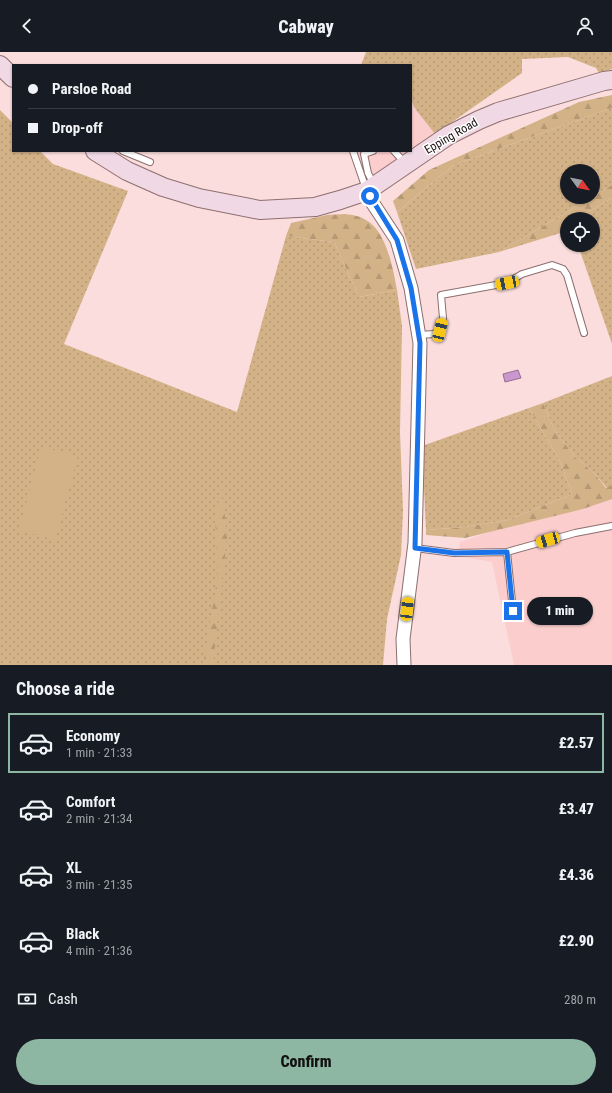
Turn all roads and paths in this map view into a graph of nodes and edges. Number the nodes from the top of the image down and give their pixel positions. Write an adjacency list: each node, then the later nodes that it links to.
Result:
1 (0, 65): 2 (main road)
2 (12, 77)
3 (612, 80): 10 (main road, Epping Road)
4 (100, 152): 8 (main road, Epping Road)
5 (353, 152): 11 (lane)
6 (370, 152): 11 (lane)
7 (395, 152): 10 (lane)
8 (116, 155): 9 (lane); 11 (main road, Epping Road)
9 (150, 162)
10 (406, 164): 11 (main road, Epping Road)
11 (370, 188): 13 (street)
12 (584, 333): 13 (lane)
13 (419, 335): 15 (street)
14 (612, 526): 16 (lane)
15 (415, 548): 16 (lane); 18 (street)
16 (507, 552): 17 (lane)
17 (513, 611)
18 (404, 665)

